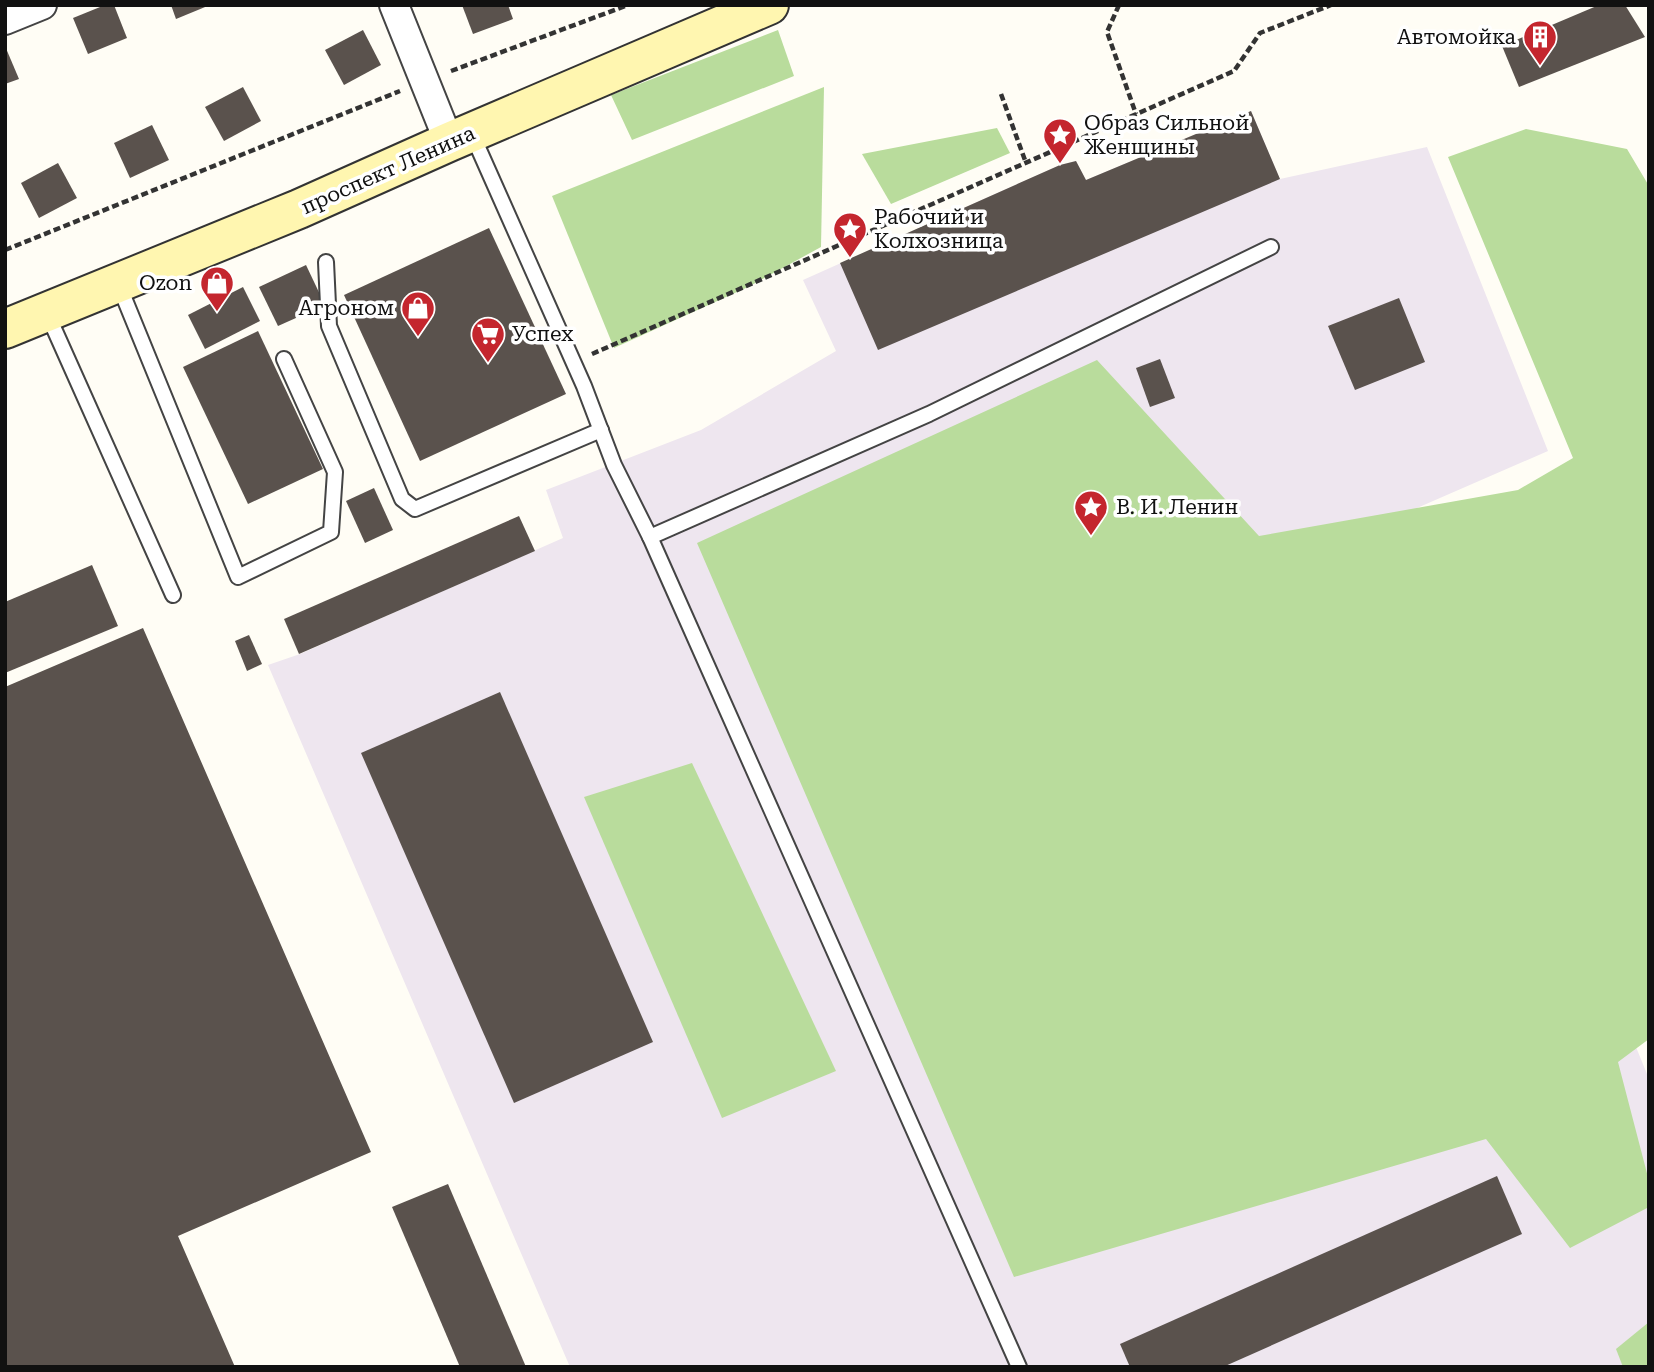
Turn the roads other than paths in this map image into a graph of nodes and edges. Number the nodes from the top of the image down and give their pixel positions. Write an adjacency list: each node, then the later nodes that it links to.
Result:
1 (42, 5): 4 (street)
2 (394, 5): 5 (street)
3 (769, 5): 5 (street, проспект Ленина)
4 (5, 20)
5 (461, 137): 8 (street, проспект Ленина); 12 (lane)
6 (1271, 247): 13 (lane)
7 (326, 262): 12 (lane)
8 (118, 282): 9 (street, проспект Ленина); 11 (lane)
9 (46, 312): 10 (street, проспект Ленина); 14 (lane)
10 (5, 329)
11 (284, 359)
12 (601, 430): 13 (lane)
13 (650, 537): 15 (lane)
14 (173, 595)
15 (1019, 1367)

